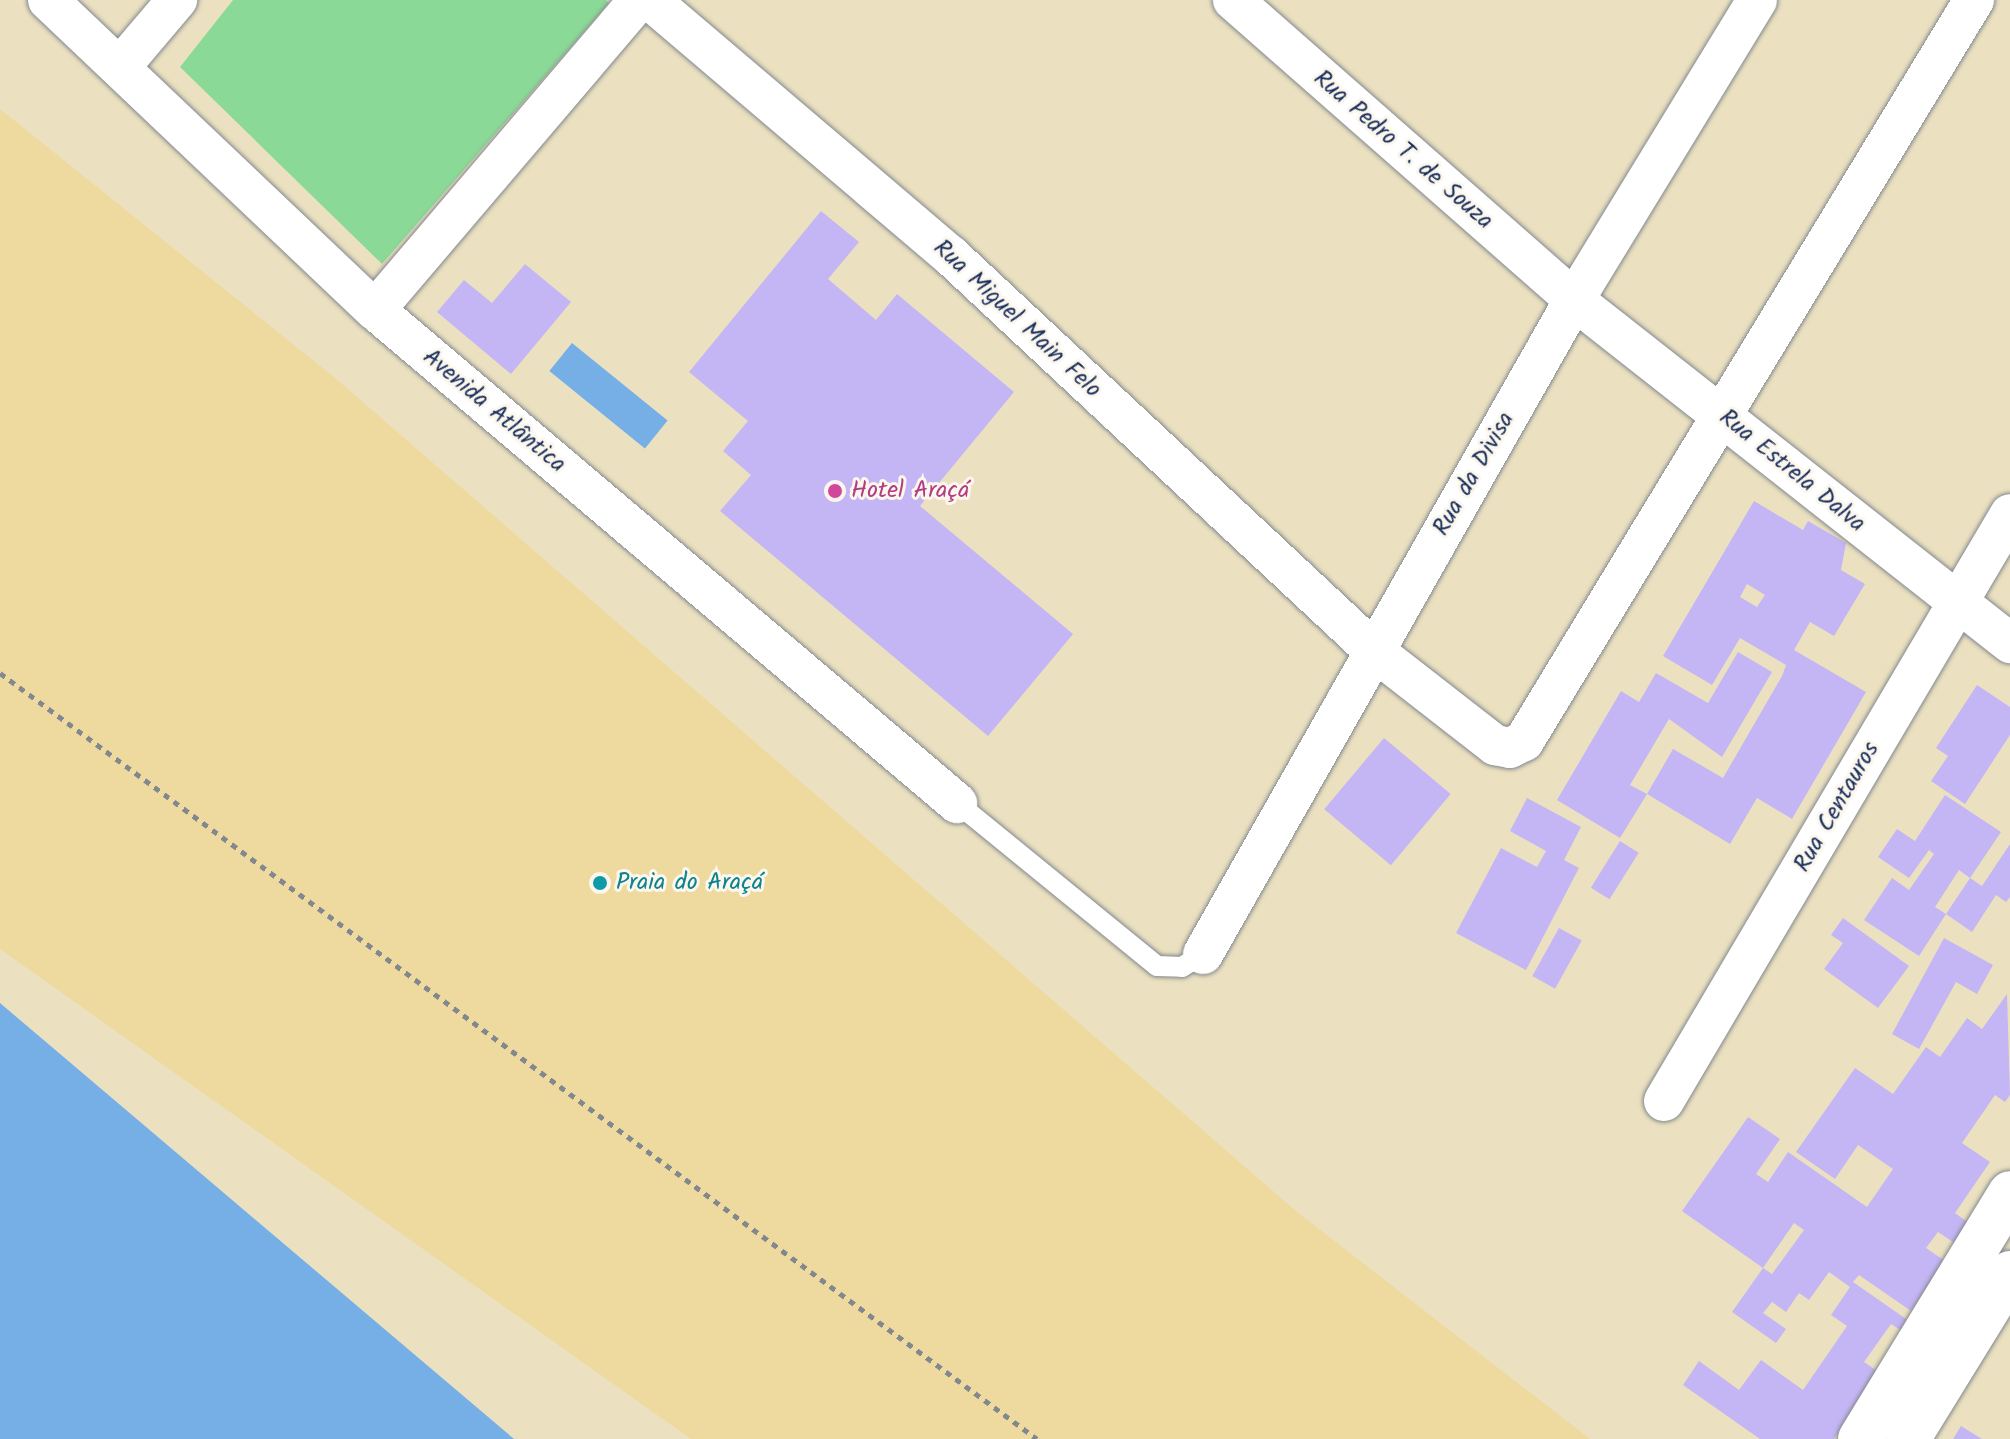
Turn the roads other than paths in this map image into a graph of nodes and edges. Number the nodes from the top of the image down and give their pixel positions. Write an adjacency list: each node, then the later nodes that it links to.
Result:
1 (177, 0): 8 (street)
2 (639, 0): 10 (street)
3 (650, 0): 15 (street, Rua Miguel Main Felo)
4 (1233, 0): 9 (street, Rua Pedro T. de Souza)
5 (1757, 0): 9 (street, Rua da Divisa)
6 (1974, 0): 11 (street)
7 (61, 4): 8 (street, Avenida Atlântica)
8 (121, 66): 10 (street, Avenida Atlântica)
9 (1574, 300): 11 (street, Rua Estrela Dalva); 15 (street, Rua da Divisa)
10 (375, 310): 16 (street, Avenida Atlântica)
11 (1721, 414): 13 (street, Rua Estrela Dalva); 15 (street, Rua Miguel Main Felo)
12 (2010, 514): 13 (street, Rua Centauros)
13 (1956, 604): 14 (street, Rua Estrela Dalva); 18 (street, Rua Centauros)
14 (2010, 643)
15 (1373, 650): 17 (street, Rua da Divisa)
16 (957, 803): 17 (lane)
17 (1203, 954)
18 (1664, 1101)
19 (2010, 1193): 20 (street)
20 (1988, 1283): 21 (street); 22 (street)
21 (1860, 1439)
22 (1908, 1439)

